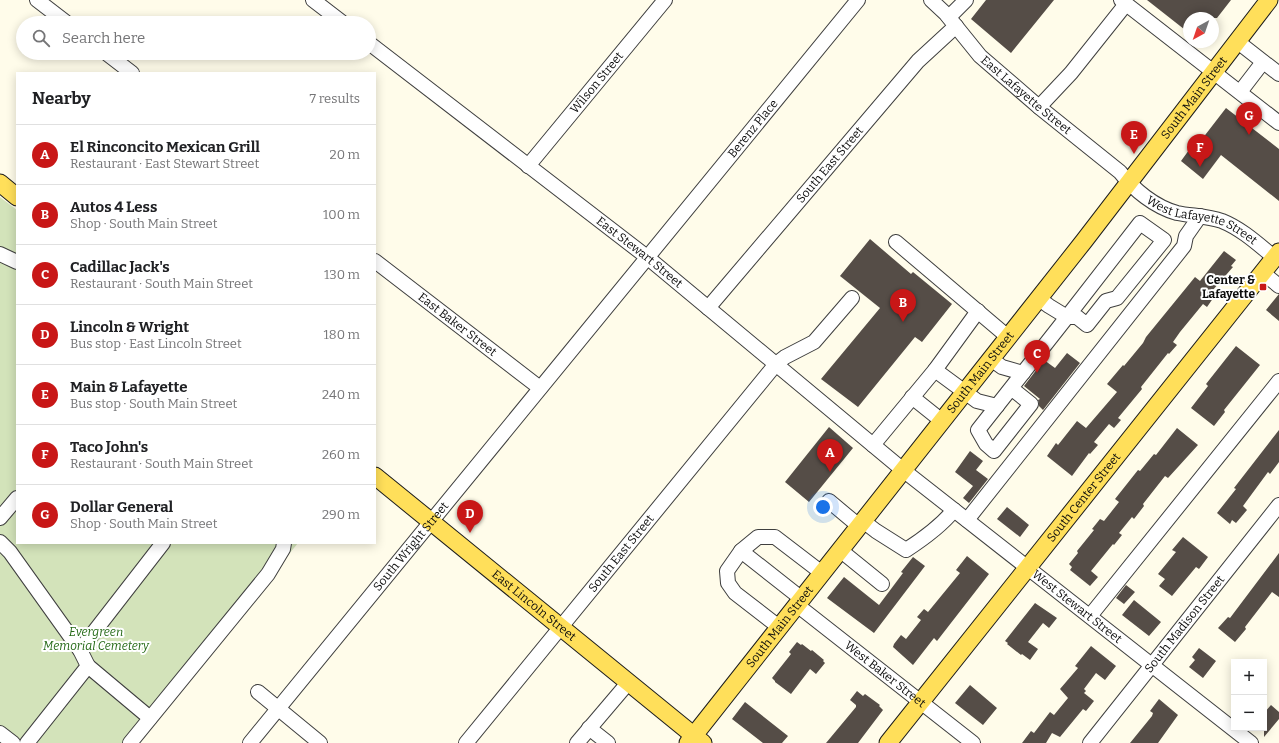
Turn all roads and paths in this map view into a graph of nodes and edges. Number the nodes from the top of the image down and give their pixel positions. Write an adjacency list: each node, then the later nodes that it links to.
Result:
1 (37, 0): 9 (street)
2 (313, 0): 10 (street)
3 (665, 0): 22 (street, Wilson Street)
4 (858, 0): 31 (street, Berenz Place)
5 (931, 0): 11 (street, East Lafayette Street)
6 (966, 0): 11 (street, South East Street)
7 (1269, 0): 12 (main road, South Main Street)
8 (1123, 2): 17 (street); 20 (street)
9 (58, 16)
10 (334, 16)
11 (952, 22): 20 (street, East Lafayette Street); 37 (street, South East Street)
12 (1238, 42): 15 (street); 17 (main road, South Main Street)
13 (376, 48): 22 (street, East Stewart Street)
14 (115, 60): 16 (street)
15 (1263, 62): 18 (street); 19 (street)
16 (131, 72)
17 (1214, 72): 19 (street); 23 (main road, South Main Street)
18 (1279, 74)
19 (1240, 92): 21 (street)
20 (1039, 106): 23 (street, East Lafayette Street)
21 (1279, 123)
22 (528, 166): 31 (street, East Stewart Street)
23 (1128, 182): 26 (street, West Lafayette Street); 36 (main road, South Main Street)
24 (0, 184): 25 (main road)
25 (16, 196)
26 (1200, 216): 27 (street); 30 (street, West Lafayette Street)
27 (1186, 236): 28 (street); 60 (street)
28 (1164, 240): 39 (street); 39 (street)
29 (896, 242): 38 (street)
30 (1277, 255): 33 (main road, South Center Street)
31 (647, 257): 37 (street, East Stewart Street); 46 (street, South Wright Street)
32 (376, 262): 46 (street, East Baker Street)
33 (1263, 274): 34 (street); 68 (main road, South Center Street)
34 (1279, 286)
35 (852, 298): 42 (street, South East Street)
36 (1038, 298): 39 (street); 40 (main road, South Main Street)
37 (708, 308): 42 (street, East Stewart Street)
38 (978, 311): 40 (street); 43 (street)
39 (1067, 317): 44 (street)
40 (1008, 337): 41 (main road, South Main Street)
41 (991, 359): 44 (street); 48 (main road, South Main Street)
42 (776, 364): 52 (street, East Stewart Street); 73 (street, South East Street)
43 (935, 370): 48 (street); 49 (street)
44 (1023, 373): 47 (street)
45 (1279, 381): 72 (street)
46 (540, 388): 61 (street, South Wright Street)
47 (1011, 388): 50 (street); 50 (street)
48 (964, 392): 50 (street); 51 (main road, South Main Street)
49 (912, 397): 51 (street); 52 (street)
50 (997, 406)
51 (942, 421): 53 (main road, South Main Street)
52 (873, 445): 53 (street, East Stewart Street)
53 (903, 470): 58 (street, West Stewart Street); 62 (main road, South Main Street)
54 (376, 477): 61 (main road, East Lincoln Street)
55 (16, 499): 59 (street)
56 (829, 501): 62 (street)
57 (1279, 505): 76 (street, South Madison Street)
58 (954, 510): 60 (street, West Stewart Street); 62 (street)
59 (0, 518)
60 (967, 520): 68 (street, West Stewart Street)
61 (432, 522): 73 (main road, East Lincoln Street); 81 (street, South Wright Street)
62 (861, 523): 66 (main road, South Main Street)
63 (0, 542): 75 (street)
64 (162, 544): 75 (street)
65 (284, 544): 82 (street)
66 (840, 550): 69 (main road, South Main Street); 70 (street)
67 (741, 551): 69 (street); 71 (street, West Baker Street); 74 (street)
68 (1028, 568): 72 (street, West Stewart Street); 80 (main road, South Center Street)
69 (822, 573): 71 (main road, South Main Street)
70 (882, 584)
71 (799, 602): 74 (main road, South Main Street); 80 (street, West Baker Street)
72 (1090, 616): 76 (street, West Stewart Street)
73 (560, 627): 78 (main road, East Lincoln Street); 91 (street, South East Street)
74 (779, 627): 85 (main road, South Main Street)
75 (80, 650): 77 (street)
76 (1151, 665): 96 (street, South Madison Street); 97 (street, West Stewart Street)
77 (88, 666): 82 (street); 87 (street)
78 (628, 683): 83 (street); 85 (main road, East Lincoln Street)
79 (258, 692): 81 (street)
80 (921, 702): 94 (main road, South Center Street); 95 (street, West Baker Street)
81 (278, 709): 89 (street, South Wright Street); 90 (street)
82 (150, 718): 88 (street)
83 (590, 728): 92 (street); 93 (street)
84 (0, 733): 86 (street)
85 (695, 741)
86 (13, 743)
87 (27, 743)
88 (130, 743)
89 (250, 743)
90 (320, 743)
91 (466, 743)
92 (577, 743)
93 (608, 743)
94 (888, 743)
95 (973, 743)
96 (1090, 743)
97 (1251, 743)

